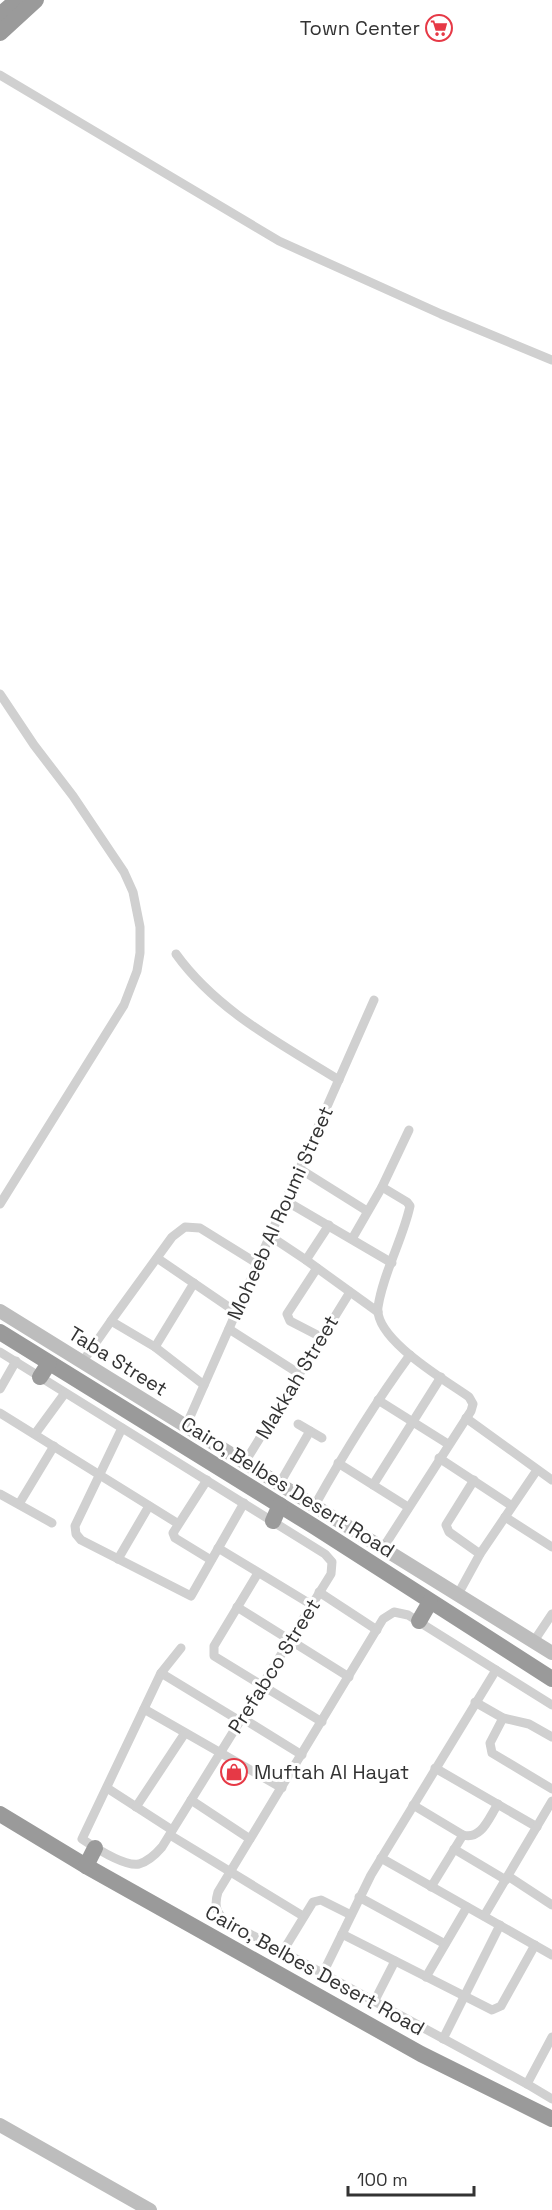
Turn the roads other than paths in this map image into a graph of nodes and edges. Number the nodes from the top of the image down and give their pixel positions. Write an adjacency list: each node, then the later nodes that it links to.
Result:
1 (17, 0): 3 (highway)
2 (36, 0): 4 (highway)
3 (0, 15)
4 (0, 33)
5 (0, 75): 6 (street)
6 (552, 360)
7 (0, 694): 15 (street)
8 (176, 954): 10 (street)
9 (374, 1000): 10 (street, Moheeb Al Roumi Street)
10 (339, 1080): 12 (street, Moheeb Al Roumi Street)
11 (409, 1130): 13 (street)
12 (300, 1169): 14 (street, Moheeb Al Roumi Street); 16 (street)
13 (382, 1187): 16 (street); 22 (street)
14 (286, 1201): 17 (street); 18 (street, Moheeb Al Roumi Street)
15 (0, 1204)
16 (367, 1211): 19 (street)
17 (329, 1226): 19 (street); 21 (street)
18 (270, 1236): 21 (street); 23 (street, Moheeb Al Roumi Street)
19 (352, 1239): 22 (street)
20 (157, 1257): 23 (street); 25 (street); 30 (street)
21 (306, 1260): 24 (street)
22 (392, 1263): 29 (street)
23 (258, 1264): 28 (street, Moheeb Al Roumi Street)
24 (317, 1268): 26 (street); 33 (street)
25 (194, 1283): 28 (street); 34 (street)
26 (350, 1292): 29 (street); 33 (street, Makkah Street)
27 (0, 1311): 38 (street, Taba Street)
28 (236, 1312): 31 (street, Moheeb Al Roumi Street)
29 (378, 1312): 36 (street)
30 (111, 1321): 34 (street); 38 (street)
31 (229, 1329): 40 (street); 43 (street, Moheeb Al Roumi Street)
32 (0, 1332): 39 (highway, Cairo, Belbes Desert Road)
33 (321, 1337): 40 (street, Makkah Street)
34 (155, 1347): 43 (street)
35 (0, 1352): 37 (street)
36 (410, 1355): 42 (street); 46 (street)
37 (16, 1361): 41 (street); 44 (street)
38 (83, 1361): 51 (street, Taba Street)
39 (49, 1363): 41 (highway); 71 (highway, Cairo, Belbes Desert Road)
40 (298, 1373): 59 (street, Makkah Street)
41 (40, 1377): 45 (street)
42 (441, 1377): 48 (street); 49 (street)
43 (204, 1385): 51 (street, Moheeb Al Roumi Street)
44 (0, 1389)
45 (64, 1393): 52 (street); 54 (street)
46 (378, 1400): 49 (street); 60 (street)
47 (0, 1413): 54 (street)
48 (468, 1414): 56 (street); 61 (street)
49 (412, 1421): 56 (street); 67 (street)
50 (298, 1424): 53 (street)
51 (186, 1426): 59 (street, Taba Street)
52 (122, 1428): 62 (street); 63 (street)
53 (310, 1431): 55 (street); 66 (street)
54 (35, 1434): 57 (street)
55 (322, 1438)
56 (448, 1444): 58 (street)
57 (54, 1446): 62 (street); 70 (street)
58 (440, 1458): 64 (street); 75 (street)
59 (246, 1462): 66 (street, Taba Street)
60 (338, 1463): 67 (street); 72 (street)
61 (537, 1470): 65 (street); 74 (street)
62 (99, 1474): 73 (street); 84 (street)
63 (207, 1480): 69 (street); 79 (street)
64 (474, 1480): 74 (street); 83 (street)
65 (552, 1480)
66 (280, 1484): 72 (street, Taba Street)
67 (373, 1485): 75 (street)
68 (0, 1494): 70 (street)
69 (244, 1503): 77 (street); 81 (street)
70 (19, 1504): 78 (street)
71 (280, 1505): 77 (highway); 89 (highway, Cairo, Belbes Desert Road)
72 (315, 1505): 82 (street, Taba Street)
73 (149, 1506): 79 (street); 84 (street)
74 (512, 1506): 76 (street)
75 (408, 1507): 82 (street)
76 (505, 1517): 80 (street); 83 (street)
77 (273, 1521): 87 (street, Prefabco Street)
78 (52, 1523)
79 (177, 1523): 85 (street)
80 (552, 1547)
81 (218, 1548): 85 (street); 86 (street)
82 (383, 1548): 88 (street, Taba Street)
83 (480, 1554): 88 (street)
84 (118, 1559): 85 (street)
85 (211, 1560)
86 (258, 1573): 90 (street); 91 (street)
87 (319, 1592): 90 (street, Prefabco Street); 94 (street)
88 (458, 1596): 96 (street, Taba Street)
89 (430, 1602): 93 (highway); 102 (highway, Cairo, Belbes Desert Road)
90 (312, 1605): 95 (street, Prefabco Street)
91 (237, 1607): 95 (street); 103 (street)
92 (552, 1614): 96 (street)
93 (419, 1621): 94 (street); 99 (street)
94 (377, 1630): 101 (street)
95 (290, 1640): 101 (street); 103 (street, Prefabco Street)
96 (534, 1641): 98 (street, Taba Street)
97 (181, 1648): 100 (street)
98 (552, 1653)
99 (496, 1670): 104 (street); 105 (street)
100 (161, 1673): 106 (street); 108 (street)
101 (349, 1677): 109 (street)
102 (552, 1679)
103 (262, 1686): 108 (street, Prefabco Street); 109 (street)
104 (475, 1702): 107 (street); 114 (street)
105 (552, 1705)
106 (144, 1709): 110 (street); 115 (street)
107 (504, 1718): 111 (street); 117 (street)
108 (241, 1720): 112 (street, Prefabco Street); 113 (street)
109 (322, 1722): 113 (street)
110 (185, 1733): 112 (street); 122 (street)
111 (552, 1737)
112 (220, 1753): 116 (street); 118 (street, Prefabco Street)
113 (302, 1755): 116 (street)
114 (435, 1768): 120 (street); 121 (street)
115 (107, 1788): 122 (street); 128 (street)
116 (282, 1788): 127 (street)
117 (552, 1789)
118 (191, 1800): 125 (street, Prefabco Street); 127 (street)
119 (552, 1801): 124 (street)
120 (498, 1804): 124 (street); 126 (street)
121 (413, 1805): 126 (street); 130 (street)
122 (136, 1807): 125 (street)
123 (0, 1814): 131 (highway, Cairo, Belbes Desert Road)
124 (537, 1827): 133 (street)
125 (171, 1833): 128 (street, Prefabco Street); 132 (street)
126 (463, 1835): 129 (street)
127 (250, 1839): 132 (street)
128 (89, 1844): 131 (highway)
129 (454, 1849): 133 (street); 134 (street)
130 (381, 1858): 134 (street); 135 (street)
131 (86, 1866): 156 (highway, Cairo, Belbes Desert Road)
132 (230, 1872): 139 (street); 145 (street)
133 (507, 1878): 136 (street); 140 (street)
134 (431, 1887): 137 (street)
135 (359, 1897): 138 (street); 143 (street)
136 (550, 1901)
137 (467, 1907): 140 (street); 143 (street)
138 (351, 1915): 139 (street); 142 (street)
139 (303, 1916): 145 (street)
140 (484, 1916): 141 (street)
141 (500, 1925): 144 (street); 150 (street)
142 (342, 1934): 147 (street); 148 (street)
143 (445, 1944): 149 (street)
144 (535, 1945): 146 (street); 150 (street)
145 (283, 1951): 148 (street)
146 (552, 1955)
147 (395, 1961): 149 (street); 151 (street)
148 (323, 1973): 151 (street)
149 (426, 1977): 150 (street)
150 (465, 1996): 153 (street)
151 (374, 2002): 153 (street)
152 (552, 2037): 154 (street)
153 (443, 2039): 154 (street)
154 (527, 2084): 155 (street)
155 (552, 2099)
156 (552, 2119)
157 (0, 2126): 158 (street)
158 (150, 2210)

